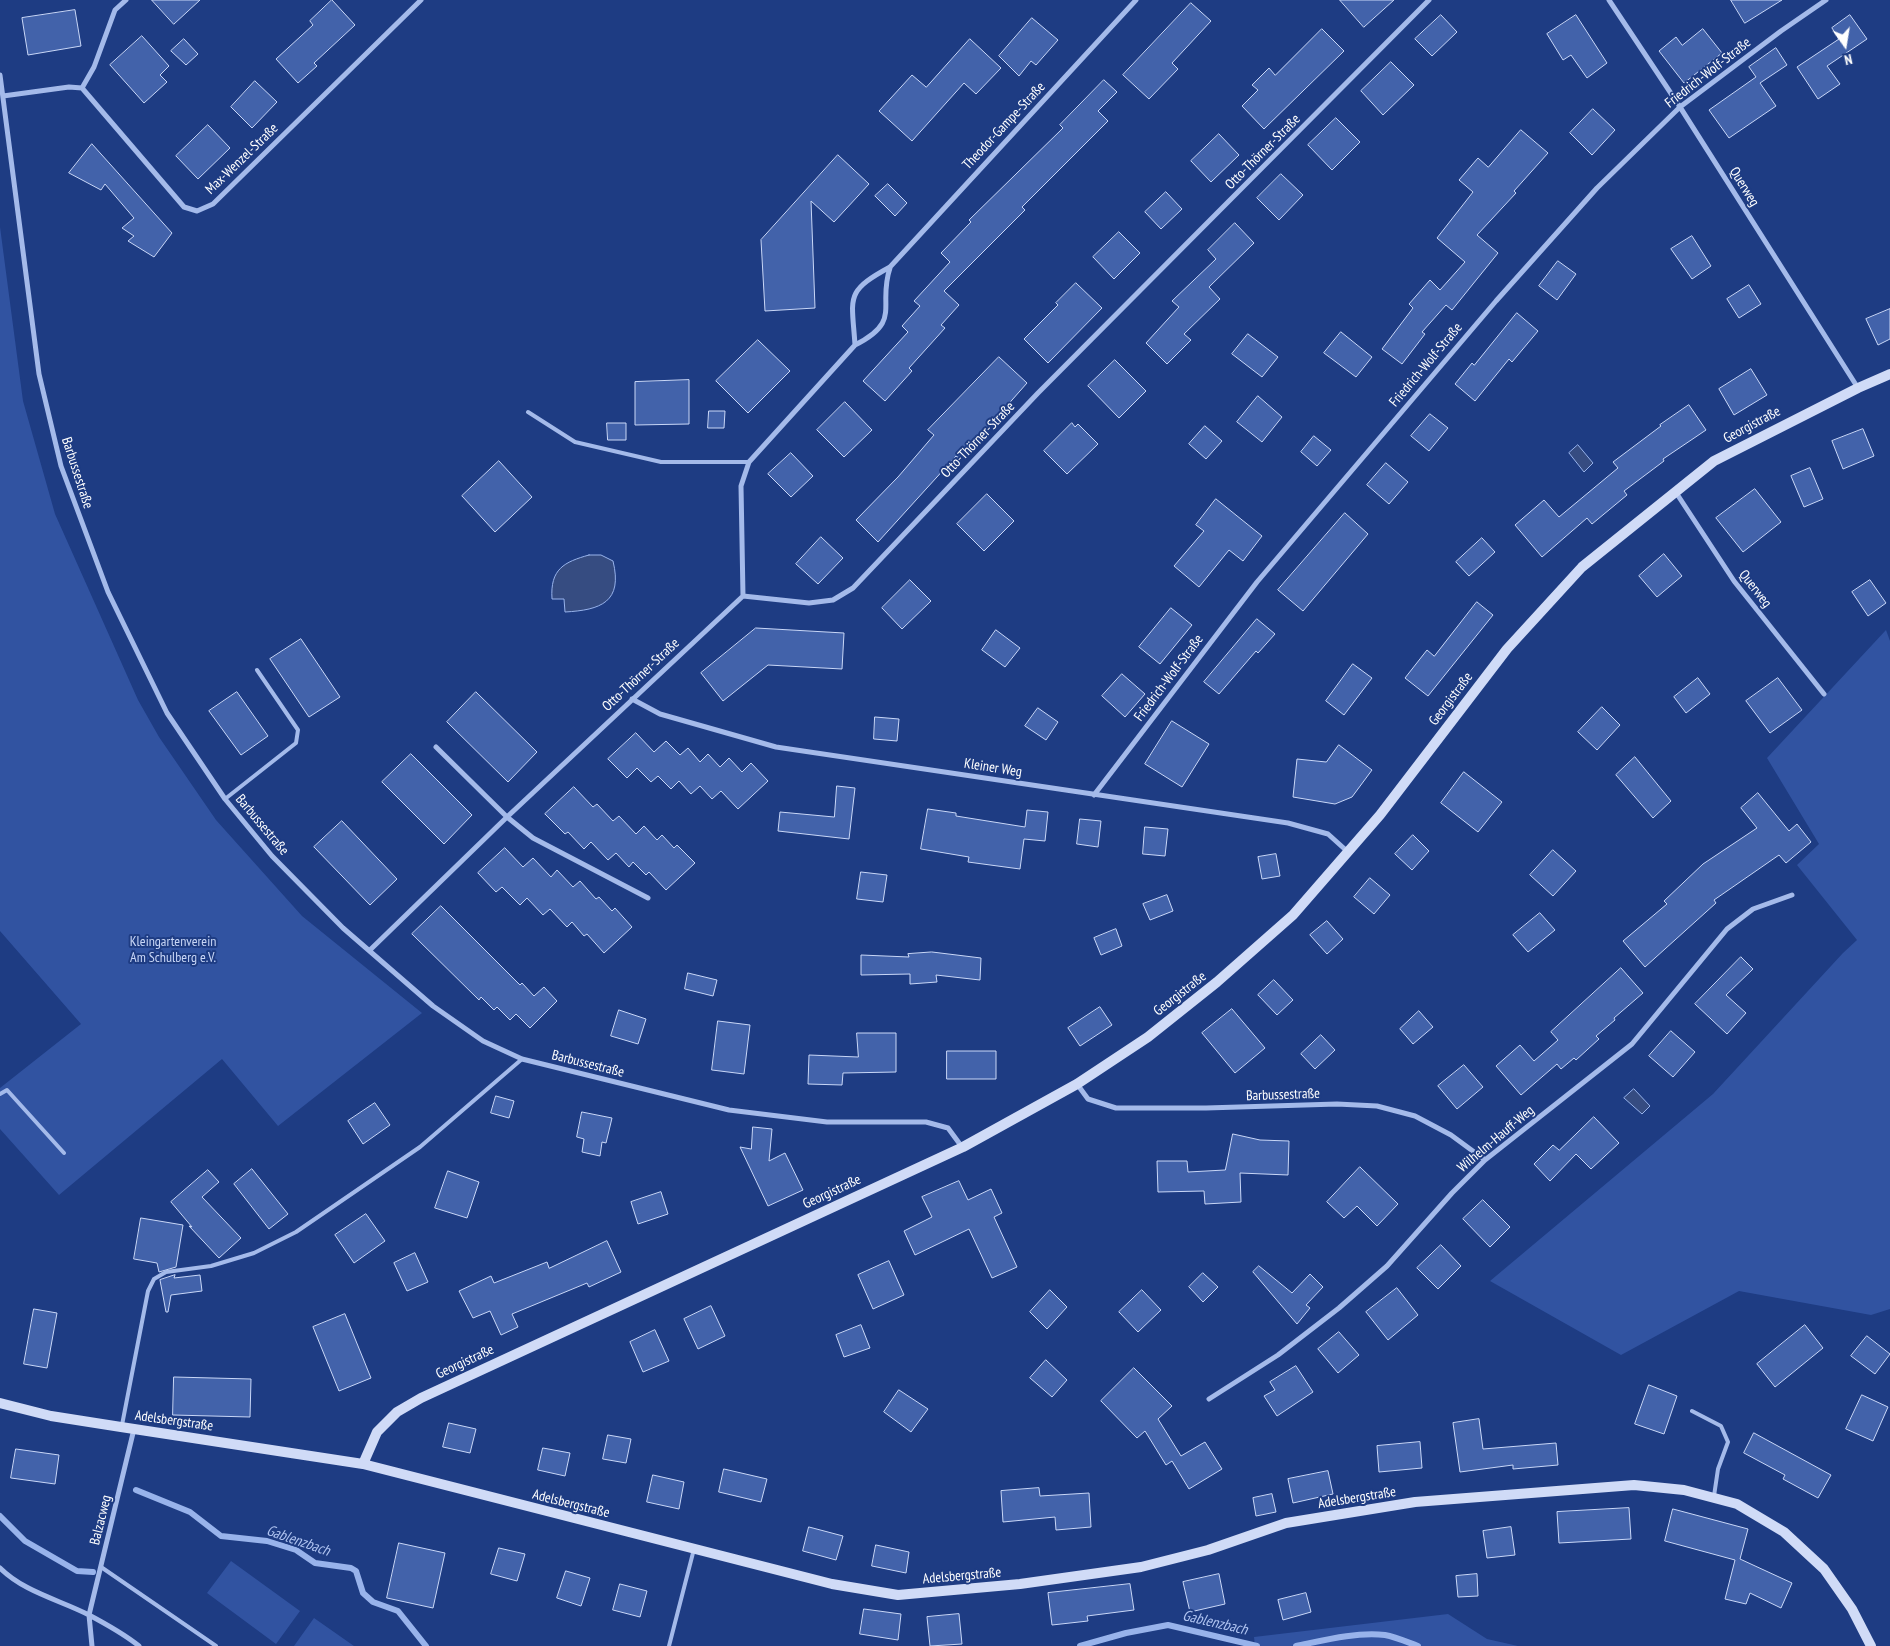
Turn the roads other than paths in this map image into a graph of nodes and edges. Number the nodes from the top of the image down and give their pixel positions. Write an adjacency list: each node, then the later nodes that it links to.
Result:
1 (126, 0): 8 (street)
2 (421, 0): 8 (street, Max-Wenzel-Straße)
3 (1136, 0): 11 (street, Theodor-Gampe-Straße)
4 (1429, 0): 18 (street, Otto-Thörner-Straße)
5 (1609, 0): 10 (street, Querweg)
6 (1826, 0): 10 (street, Friedrich-Wolf-Straße)
7 (0, 75): 9 (street, Barbussestraße)
8 (82, 88): 9 (street)
9 (4, 96): 24 (street, Barbussestraße)
10 (1680, 107): 14 (street, Querweg); 23 (street, Friedrich-Wolf-Straße)
11 (890, 267): 12 (street); 12 (street, Theodor-Gampe-Straße)
12 (855, 345): 16 (street)
13 (1890, 374): 14 (street, Georgistraße)
14 (1858, 388): 17 (street, Georgistraße)
15 (528, 412): 16 (lane)
16 (748, 462): 18 (street)
17 (1675, 491): 20 (street, Querweg); 26 (street, Georgistraße)
18 (743, 596): 21 (street, Otto-Thörner-Straße)
19 (257, 670): 24 (lane)
20 (1824, 694)
21 (632, 699): 23 (street, Kleiner Weg); 25 (street, Otto-Thörner-Straße)
22 (436, 747): 25 (street)
23 (1094, 794): 26 (street, Kleiner Weg)
24 (225, 799): 29 (street, Barbussestraße)
25 (507, 817): 28 (street); 29 (street, Otto-Thörner-Straße)
26 (1349, 852): 31 (street, Georgistraße)
27 (1792, 895): 35 (street, Wilhelm-Hauff-Weg)
28 (648, 898)
29 (370, 950): 30 (street, Barbussestraße)
30 (522, 1059): 33 (street, Barbussestraße); 39 (lane)
31 (1077, 1084): 33 (street, Georgistraße); 35 (street, Barbussestraße)
32 (0, 1094): 34 (lane)
33 (962, 1147): 41 (street, Georgistraße)
34 (64, 1153)
35 (1485, 1160): 36 (street, Wilhelm-Hauff-Weg)
36 (1209, 1399)
37 (0, 1403): 39 (street, Adelsbergstraße)
38 (1692, 1411): 42 (lane)
39 (121, 1428): 40 (street, Adelsbergstraße)
40 (134, 1429): 41 (street, Adelsbergstraße); 44 (street, Balzacweg)
41 (363, 1464): 43 (street, Adelsbergstraße)
42 (1714, 1498): 43 (street, Adelsbergstraße); 51 (street, Adelsbergstraße)
43 (694, 1550): 50 (lane)
44 (101, 1567): 46 (street, Balzacweg); 49 (lane)
45 (0, 1568): 46 (street)
46 (89, 1615): 47 (street, Balzacweg); 48 (street)
47 (92, 1646)
48 (139, 1646)
49 (216, 1646)
50 (669, 1646)
51 (1871, 1646)

